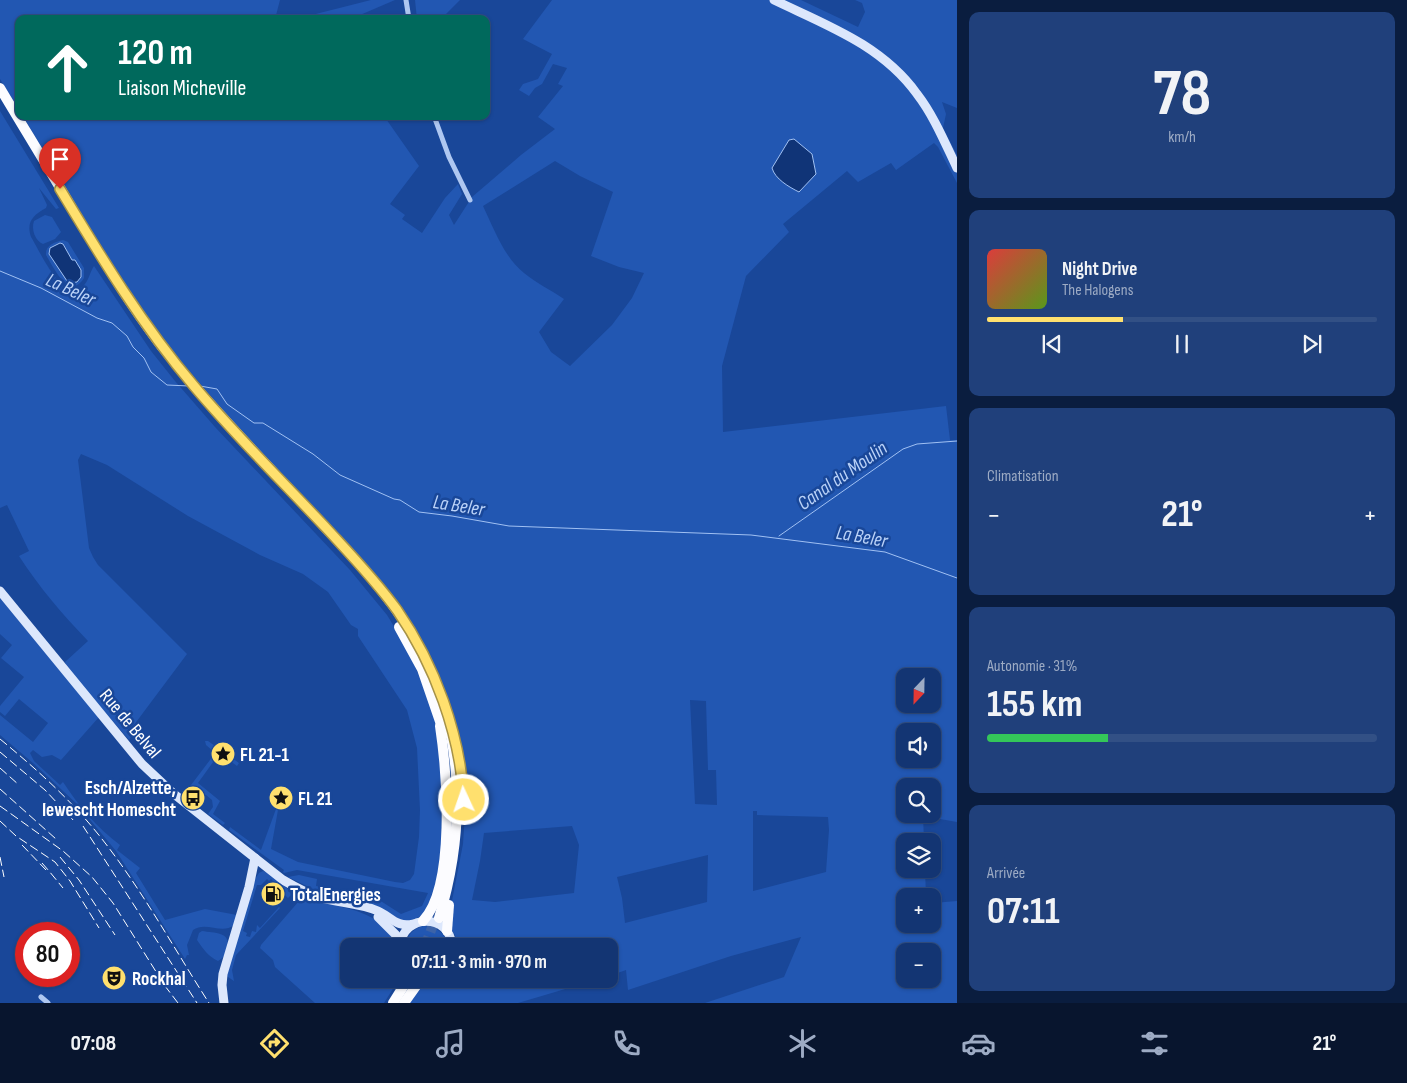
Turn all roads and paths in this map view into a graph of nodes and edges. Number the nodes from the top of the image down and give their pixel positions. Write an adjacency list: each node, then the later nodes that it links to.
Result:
1 (406, 0): 3 (street)
2 (774, 0): 9 (main road)
3 (408, 15)
4 (0, 88): 6 (highway)
5 (0, 100): 11 (highway)
6 (15, 113)
7 (19, 120): 11 (highway)
8 (436, 120): 10 (street)
9 (957, 168)
10 (470, 200)
11 (191, 387): 13 (highway)
12 (0, 591): 14 (main road, Rue de Belval)
13 (442, 714): 19 (highway); 20 (highway); 21 (highway)
14 (258, 861): 15 (main road, Rue de Belval); 16 (main road); 17 (main road)
15 (273, 871): 16 (main road); 18 (main road, Rue de Belval)
16 (257, 872): 17 (main road)
17 (249, 887): 31 (main road)
18 (364, 907): 20 (main road); 22 (main road)
19 (438, 917)
20 (418, 923): 21 (main road); 23 (main road)
21 (447, 931): 24 (main road)
22 (397, 938)
23 (402, 938)
24 (450, 938)
25 (395, 988): 32 (highway)
26 (402, 988): 33 (highway)
27 (406, 988): 34 (highway)
28 (415, 988): 35 (highway)
29 (41, 997): 30 (street)
30 (48, 1003)
31 (224, 1003)
32 (386, 1003)
33 (393, 1003)
34 (397, 1003)
35 (404, 1003)

